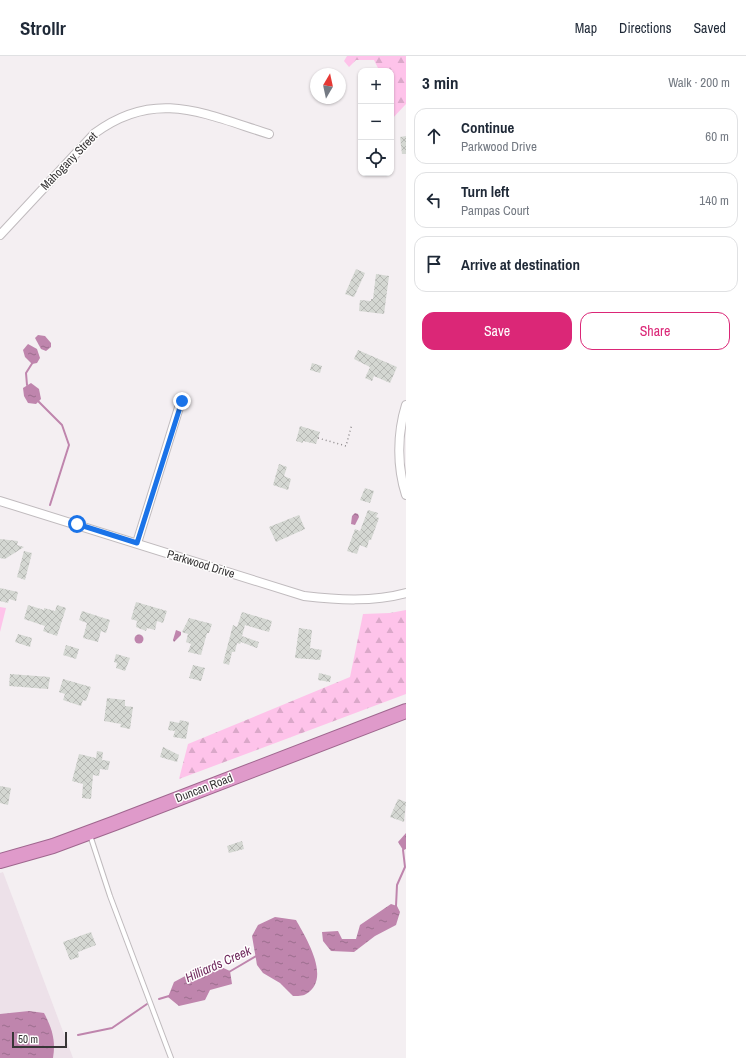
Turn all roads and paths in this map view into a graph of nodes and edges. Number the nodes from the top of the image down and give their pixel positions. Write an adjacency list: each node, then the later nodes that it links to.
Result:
1 (269, 134): 2 (street, Mahogany Street)
2 (0, 235)
3 (182, 401): 9 (street)
4 (406, 405): 7 (street)
5 (352, 424): 6 (path)
6 (318, 438)
7 (406, 495)
8 (0, 501): 9 (street, Parkwood Drive)
9 (137, 543): 10 (street, Parkwood Drive)
10 (406, 592)
11 (406, 711): 12 (highway, Duncan Road)
12 (90, 832): 13 (highway, Duncan Road); 14 (lane)
13 (0, 861)
14 (171, 1058)

